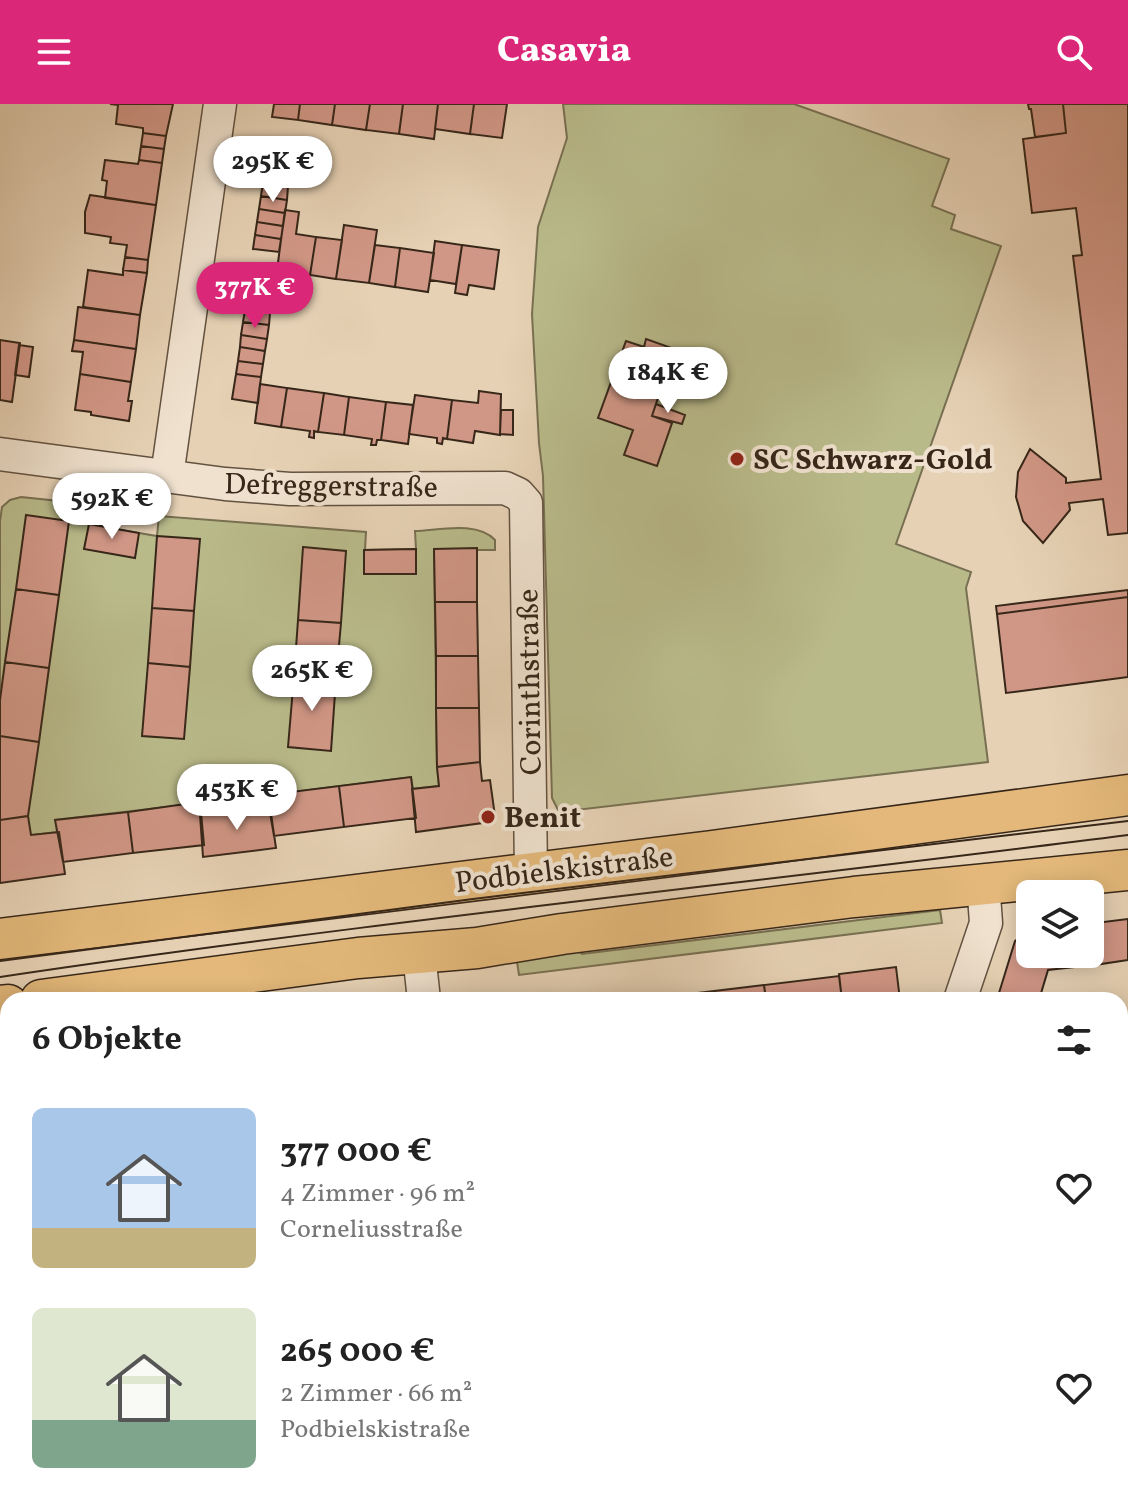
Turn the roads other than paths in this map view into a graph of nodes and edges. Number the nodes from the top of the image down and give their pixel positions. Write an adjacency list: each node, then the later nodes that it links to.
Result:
1 (220, 104): 3 (street)
2 (0, 454): 3 (street, Defreggerstraße)
3 (167, 476): 4 (street, Defreggerstraße)
4 (518, 494): 7 (street, Corinthstraße)
5 (1128, 795): 7 (main road, Podbielskistraße)
6 (1128, 870): 8 (main road)
7 (531, 873): 9 (main road, Podbielskistraße)
8 (983, 882): 10 (main road); 13 (street)
9 (0, 939)
10 (419, 954): 11 (main road); 12 (street)
11 (140, 992)
12 (423, 992)
13 (963, 992)

